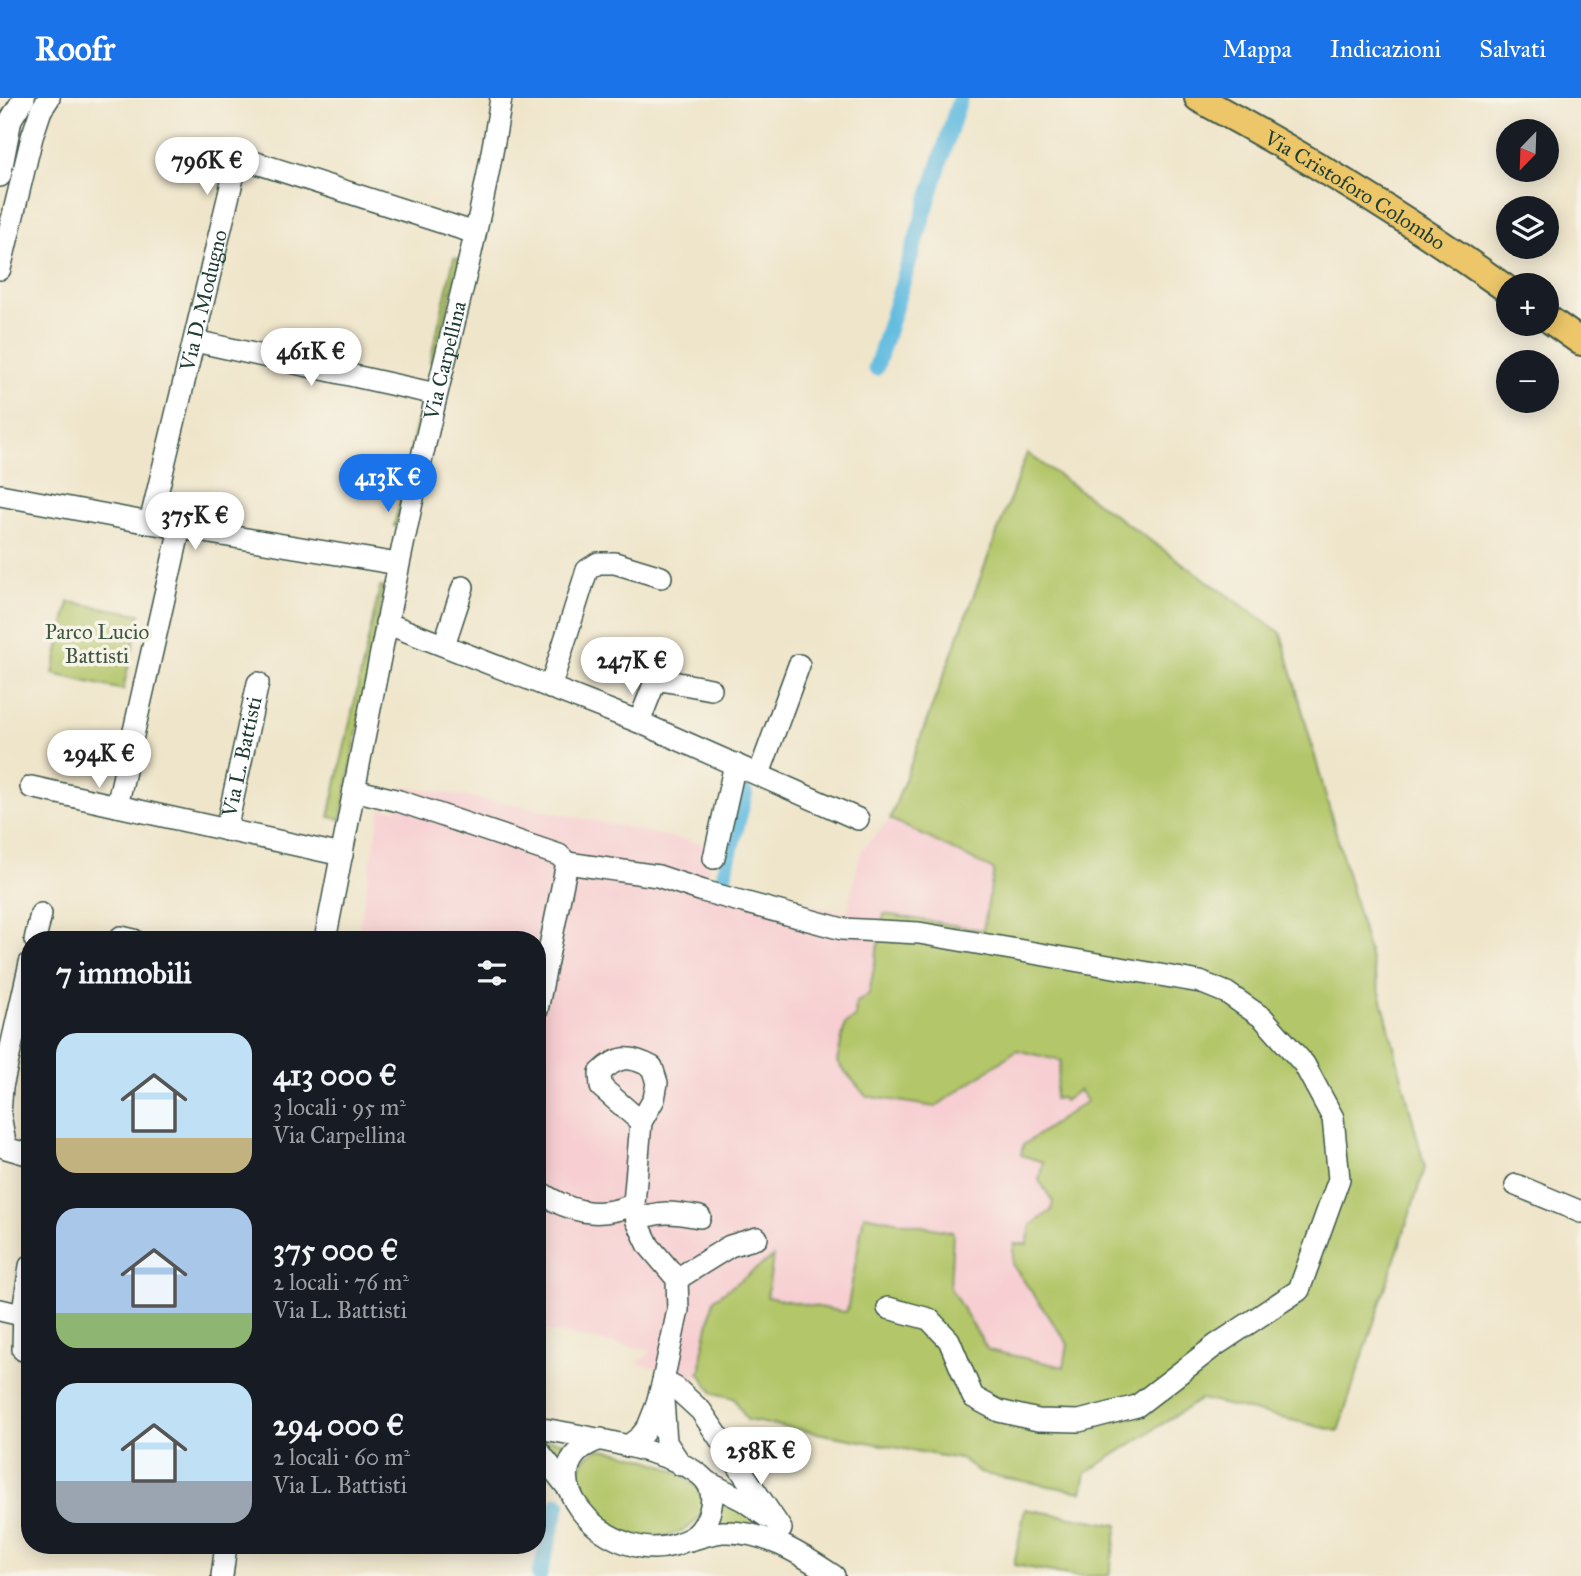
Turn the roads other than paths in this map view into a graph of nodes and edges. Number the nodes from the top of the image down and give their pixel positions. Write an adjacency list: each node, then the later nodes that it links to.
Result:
1 (24, 98): 6 (street)
2 (37, 98): 7 (street)
3 (49, 98): 9 (street)
4 (501, 98): 8 (street, Via Carpellina)
5 (1198, 98): 10 (main road, Via Cristoforo Colombo)
6 (0, 176)
7 (1, 208)
8 (475, 233): 12 (street, Via D. Modugno); 14 (street, Via Carpellina)
9 (0, 269)
10 (1496, 282)
11 (1559, 326): 13 (main road)
12 (194, 341): 14 (street); 16 (street, Via D. Modugno)
13 (1581, 342)
14 (436, 394): 18 (street, Via Carpellina)
15 (0, 495): 16 (street)
16 (150, 523): 17 (street)
17 (180, 528): 18 (street); 32 (street)
18 (398, 564): 21 (street, Via Carpellina)
19 (661, 577): 25 (street)
20 (463, 587): 22 (street)
21 (386, 623): 22 (street); 31 (street, Via Carpellina)
22 (444, 645): 25 (street)
23 (799, 665): 29 (street)
24 (258, 683): 34 (street, Via L. Battisti)
25 (550, 688): 27 (street)
26 (711, 689): 27 (street)
27 (639, 722): 28 (street)
28 (735, 764): 29 (street); 36 (street)
29 (759, 774): 33 (street)
30 (31, 787): 32 (street, Via L. Battisti)
31 (354, 790): 35 (street, Via Carpellina); 37 (street)
32 (117, 806): 34 (street, Via L. Battisti)
33 (858, 819)
34 (226, 830): 35 (street, Via L. Battisti)
35 (342, 855): 40 (street, Via Carpellina)
36 (714, 859)
37 (567, 863): 41 (street); 52 (street)
38 (41, 914): 39 (street)
39 (37, 931)
40 (327, 931)
41 (546, 966)
42 (21, 1003): 44 (street)
43 (641, 1122): 47 (street)
44 (21, 1152)
45 (1516, 1185): 48 (street)
46 (546, 1196): 47 (street)
47 (636, 1212): 49 (street); 51 (street)
48 (1581, 1212)
49 (700, 1217)
50 (757, 1238): 51 (street)
51 (677, 1279): 55 (street)
52 (888, 1308)
53 (0, 1310): 54 (street)
54 (21, 1315)
55 (663, 1381): 58 (street); 59 (street); 61 (street)
56 (546, 1430): 57 (street)
57 (601, 1439): 58 (street); 62 (street)
58 (628, 1446): 61 (street)
59 (726, 1448): 63 (street); 64 (street)
60 (546, 1460): 62 (street)
61 (681, 1465): 63 (street)
62 (568, 1488): 65 (street)
63 (711, 1488): 64 (street); 65 (street)
64 (781, 1529): 67 (street)
65 (688, 1541): 67 (street)
66 (225, 1554): 68 (street)
67 (804, 1556): 69 (street)
68 (222, 1576)
69 (834, 1576)

